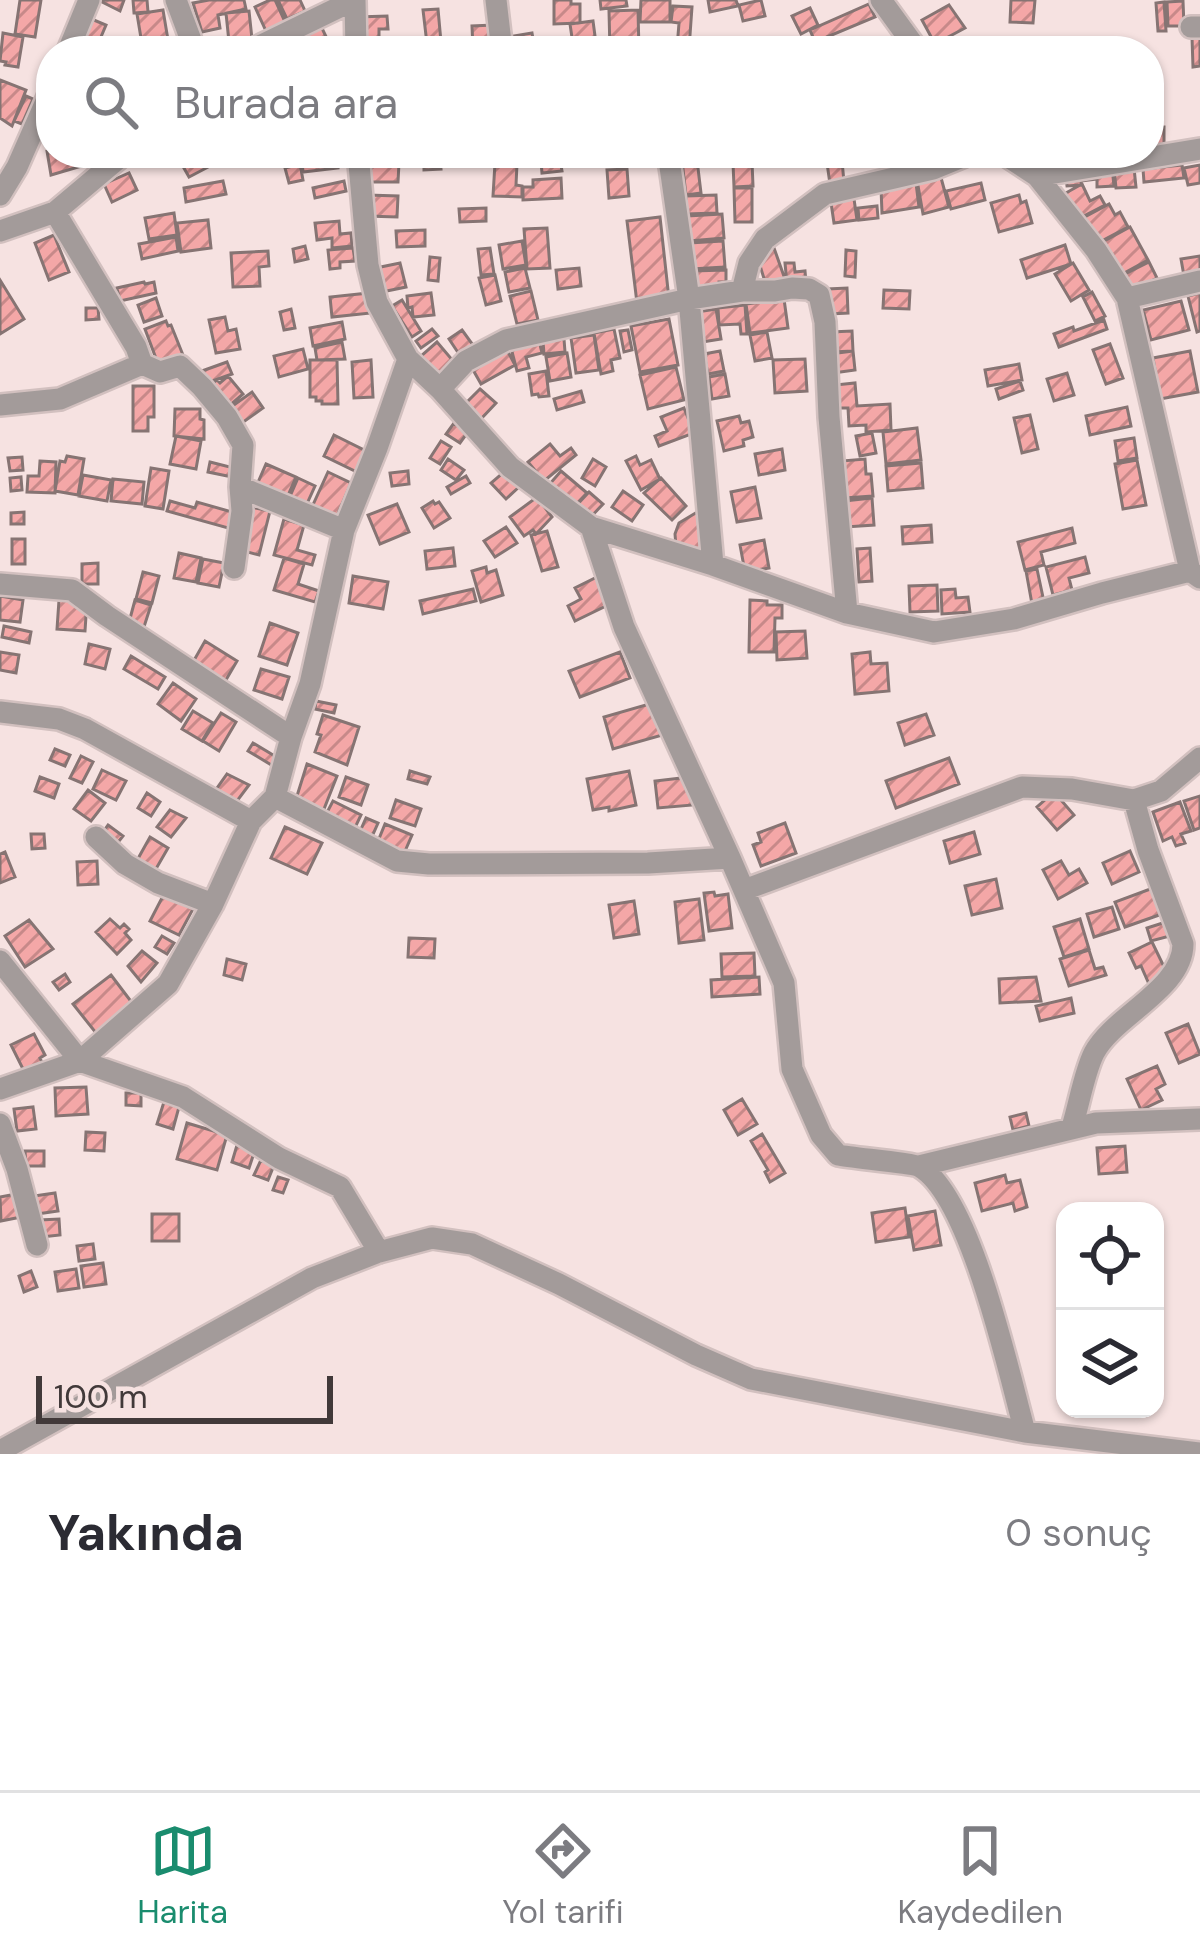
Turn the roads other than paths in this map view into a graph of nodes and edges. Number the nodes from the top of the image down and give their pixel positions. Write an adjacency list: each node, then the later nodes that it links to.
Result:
1 (89, 0): 6 (street)
2 (176, 0): 7 (street)
3 (354, 0): 8 (street); 9 (street)
4 (496, 0): 10 (street)
5 (881, 0): 11 (street)
6 (74, 36)
7 (189, 36)
8 (280, 36)
9 (355, 36)
10 (500, 36)
11 (907, 36)
12 (36, 124): 22 (street)
13 (1200, 148): 14 (street)
14 (1164, 154)
15 (107, 168): 23 (street)
16 (359, 168): 29 (street)
17 (670, 168): 28 (street)
18 (935, 168): 26 (street)
19 (1024, 168): 21 (street)
20 (1083, 168): 21 (street)
21 (1036, 176): 27 (street)
22 (0, 195)
23 (55, 212): 24 (street); 30 (street)
24 (0, 231)
25 (1200, 281): 27 (street)
26 (742, 291): 28 (street); 40 (street)
27 (1127, 298): 38 (street)
28 (689, 299): 31 (street); 36 (street)
29 (408, 358): 31 (street); 35 (street)
30 (142, 364): 32 (street); 33 (street)
31 (440, 389): 34 (street)
32 (0, 405)
33 (240, 487): 35 (street); 37 (street)
34 (591, 527): 36 (street); 48 (street)
35 (344, 530): 42 (street)
36 (713, 566): 40 (street)
37 (234, 568)
38 (1195, 574): 40 (street)
39 (0, 584): 42 (street)
40 (847, 613)
41 (0, 712): 46 (street)
42 (291, 737): 44 (street)
43 (1200, 758): 45 (street)
44 (275, 797): 46 (street); 48 (street)
45 (1134, 800): 49 (street); 56 (street)
46 (250, 821): 50 (street)
47 (96, 837): 50 (street)
48 (730, 858): 49 (street)
49 (744, 890): 57 (street)
50 (214, 904): 52 (street)
51 (0, 961): 52 (street)
52 (80, 1061): 53 (street); 59 (street)
53 (0, 1089)
54 (1200, 1120): 56 (street)
55 (0, 1124): 58 (street)
56 (1072, 1127): 57 (street)
57 (919, 1166): 60 (street)
58 (37, 1245)
59 (379, 1252): 60 (street); 61 (street)
60 (1025, 1432): 62 (street)
61 (0, 1451)
62 (1200, 1453)

